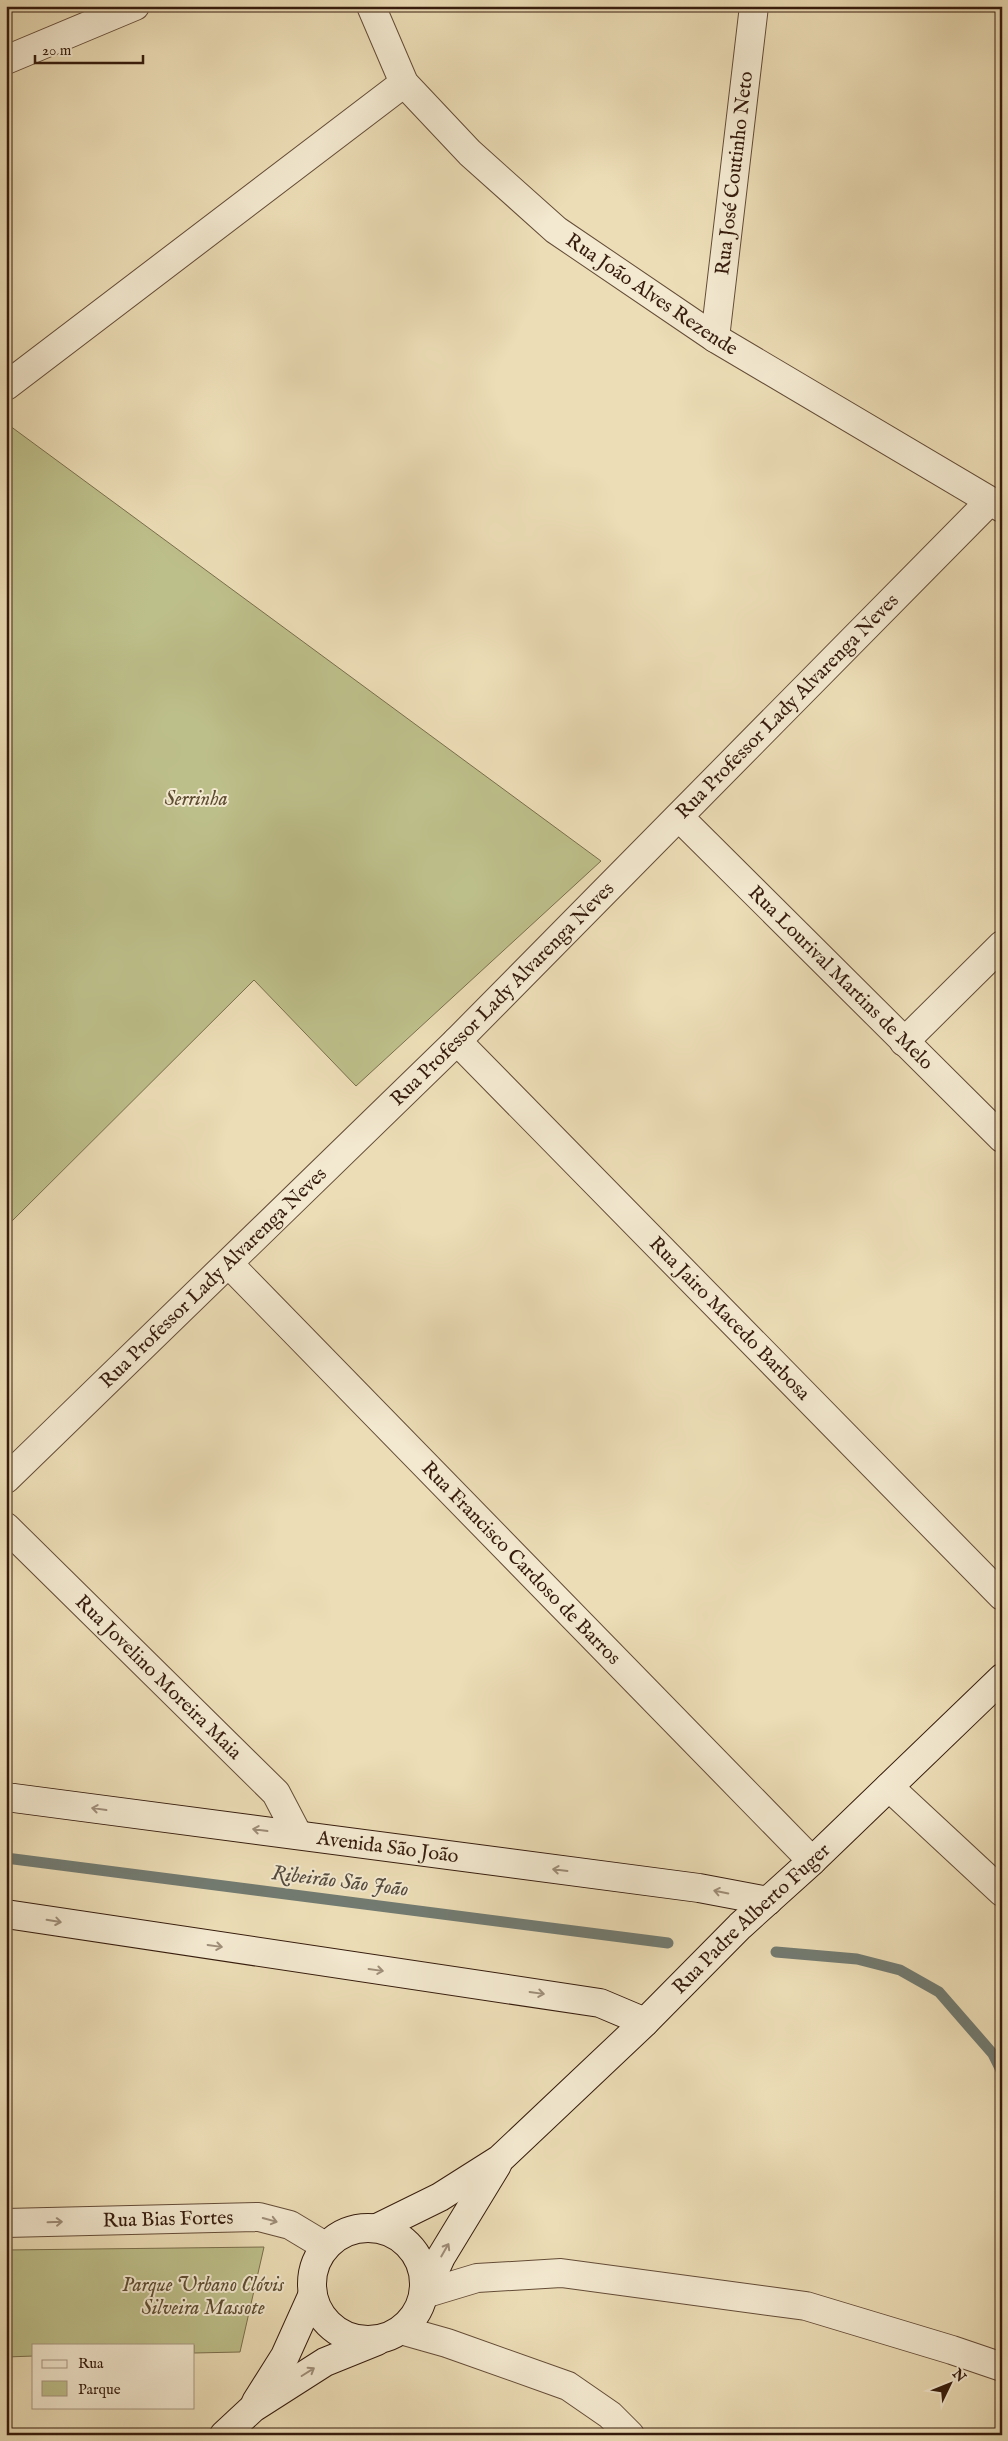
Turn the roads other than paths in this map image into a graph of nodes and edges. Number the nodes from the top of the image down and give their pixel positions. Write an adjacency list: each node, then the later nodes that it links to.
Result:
1 (135, 6): 4 (street)
2 (371, 6): 5 (street, Rua João Alves Rezende)
3 (754, 6): 6 (street, Rua José Coutinho Neto)
4 (6, 60)
5 (404, 82): 6 (street, Rua João Alves Rezende); 7 (street)
6 (715, 338): 8 (street, Rua João Alves Rezende)
7 (6, 386)
8 (996, 505): 9 (street, Rua Professor Lady Alvarenga Neves)
9 (680, 817): 11 (street, Rua Professor Lady Alvarenga Neves); 12 (street, Rua Lourival Martins de Melo)
10 (1002, 945): 12 (street)
11 (457, 1041): 14 (street, Rua Professor Lady Alvarenga Neves); 17 (street, Rua Jairo Macedo Barbosa)
12 (904, 1042): 13 (street, Rua Lourival Martins de Melo)
13 (1002, 1138)
14 (229, 1264): 15 (street, Rua Professor Lady Alvarenga Neves); 22 (street, Rua Francisco Cardoso de Barros)
15 (6, 1479)
16 (6, 1528): 21 (street, Rua Jovelino Moreira Maia)
17 (1002, 1596)
18 (1002, 1678): 19 (street, Rua Padre Alberto Fuger)
19 (889, 1787): 22 (street, Rua Padre Alberto Fuger); 23 (street)
20 (6, 1797): 21 (street, Avenida São João, one-way to 20)
21 (298, 1835): 24 (street, Avenida São João, one-way to 21)
22 (812, 1861): 24 (street, Rua Padre Alberto Fuger)
23 (1002, 1892)
24 (768, 1901): 26 (street, Rua Padre Alberto Fuger)
25 (6, 1914): 26 (street, one-way to 26)
26 (645, 2022): 27 (street, Rua Padre Alberto Fuger)
27 (500, 2159): 29 (street, Rua Padre Alberto Fuger); 31 (street, Rua Padre Alberto Fuger, one-way to 27)
28 (6, 2223): 30 (street, Rua Bias Fortes, one-way to 30)
29 (377, 2228): 30 (street); 31 (street)
30 (325, 2246): 32 (street)
31 (424, 2294): 33 (street); 34 (street)
32 (312, 2296): 33 (street); 35 (street)
33 (390, 2335): 35 (street, one-way to 33); 37 (street)
34 (1002, 2367)
35 (252, 2408): 36 (street)
36 (224, 2435)
37 (630, 2435)

